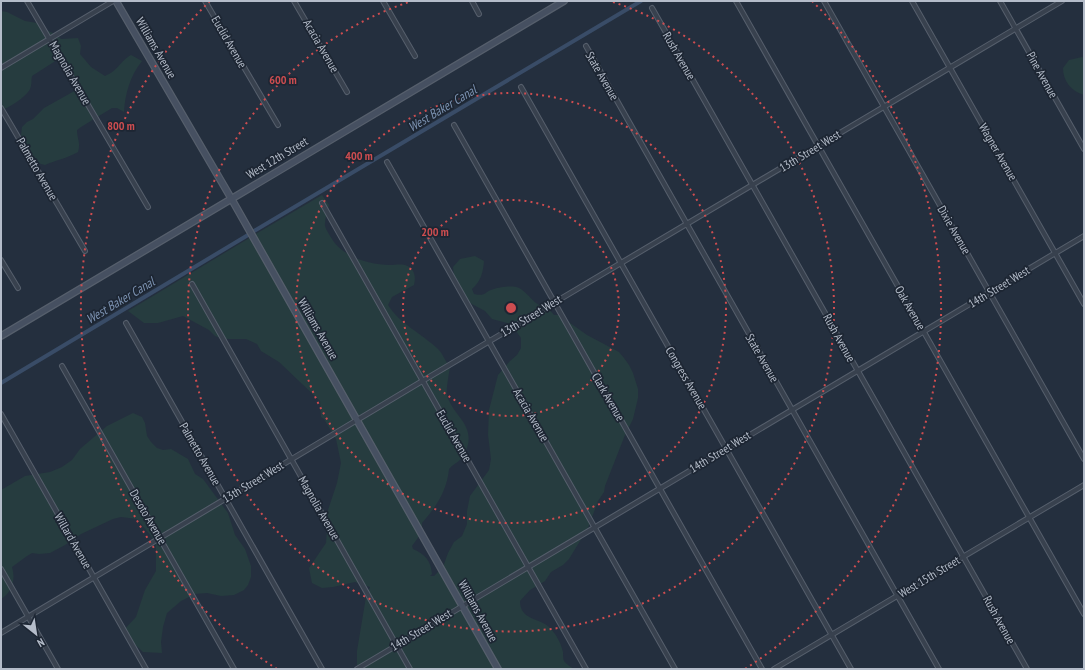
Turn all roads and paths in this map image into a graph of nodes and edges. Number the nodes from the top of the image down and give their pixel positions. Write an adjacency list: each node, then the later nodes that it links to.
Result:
1 (27, 1): 17 (street, Magnolia Avenue)
2 (113, 1): 17 (street)
3 (116, 1): 32 (street, Williams Avenue)
4 (205, 1): 26 (street, Euclid Avenue)
5 (294, 1): 23 (street, Acacia Avenue)
6 (383, 1): 19 (street)
7 (472, 1): 15 (street)
8 (564, 1): 32 (street, West 12th Street)
9 (736, 1): 28 (street, Oak Avenue)
10 (824, 1): 24 (street, Dixie Avenue)
11 (912, 1): 20 (street, Wagner Avenue)
12 (1000, 1): 16 (street, Pine Avenue)
13 (1062, 1): 16 (street, 13th Street West)
14 (652, 8): 31 (street, Rush Avenue)
15 (479, 14)
16 (1016, 28): 20 (street, 13th Street West); 29 (street, Pine Avenue)
17 (50, 39): 21 (street); 34 (street, Magnolia Avenue)
18 (586, 46): 35 (street, State Avenue)
19 (415, 56)
20 (950, 67): 24 (street, 13th Street West); 38 (street, Wagner Avenue)
21 (1, 68)
22 (521, 87): 40 (street, Congress Avenue)
23 (347, 92)
24 (884, 107): 28 (street, 13th Street West); 43 (street, Dixie Avenue)
25 (1, 108): 37 (street, Palmetto Avenue)
26 (278, 125)
27 (454, 125): 44 (street, Clark Avenue)
28 (818, 146): 31 (street, 13th Street West); 47 (street, Oak Avenue)
29 (1084, 149)
30 (387, 162): 49 (street, Acacia Avenue)
31 (752, 185): 35 (street, 13th Street West); 51 (street, Rush Avenue)
32 (231, 198): 48 (street, West 12th Street); 55 (street, Williams Avenue)
33 (322, 203): 52 (street, Euclid Avenue)
34 (148, 207)
35 (687, 224): 40 (street, 13th Street West); 53 (street, State Avenue)
36 (1084, 236): 38 (street, 14th Street West)
37 (85, 251)
38 (1056, 253): 43 (street, 14th Street West); 45 (street, Wagner Avenue)
39 (1, 260): 42 (street)
40 (621, 263): 44 (street, 13th Street West); 56 (street, Congress Avenue)
41 (192, 284): 57 (street, Magnolia Avenue)
42 (18, 288)
43 (989, 293): 47 (street, 14th Street West); 58 (street, Dixie Avenue)
44 (555, 302): 49 (street, 13th Street West); 60 (street, Clark Avenue)
45 (1084, 304)
46 (126, 323): 61 (street, Palmetto Avenue)
47 (924, 332): 51 (street, 14th Street West); 62 (street, Oak Avenue)
48 (1, 336)
49 (489, 341): 52 (street, 13th Street West); 63 (street, Acacia Avenue)
50 (62, 366): 64 (street, Desoto Avenue)
51 (858, 371): 53 (street, 14th Street West); 65 (street, Rush Avenue)
52 (423, 380): 55 (street, 13th Street West); 66 (street, Euclid Avenue)
53 (792, 410): 56 (street, 14th Street West); 69 (street, State Avenue)
54 (1, 414): 68 (street, Willard Avenue)
55 (357, 420): 57 (street, 13th Street West); 70 (street, Williams Avenue)
56 (726, 449): 60 (street, 14th Street West); 74 (street, Congress Avenue)
57 (291, 459): 61 (street, 13th Street West); 75 (street, Magnolia Avenue)
58 (1084, 459)
59 (1084, 485): 62 (street, West 15th Street)
60 (660, 488): 63 (street, 14th Street West); 85 (street, Clark Avenue)
61 (226, 499): 64 (street, 13th Street West); 79 (street, Palmetto Avenue)
62 (1029, 517): 65 (street, West 15th Street); 71 (street, Oak Avenue)
63 (594, 527): 66 (street, 14th Street West); 84 (street, Acacia Avenue)
64 (160, 538): 68 (street, 13th Street West); 78 (street, Desoto Avenue)
65 (963, 556): 69 (street, West 15th Street); 89 (street, Rush Avenue)
66 (528, 566): 70 (street, 14th Street West); 83 (street, Euclid Avenue)
67 (1, 569): 72 (street)
68 (94, 578): 72 (street, 13th Street West); 77 (street, Willard Avenue)
69 (897, 595): 74 (street, West 15th Street); 88 (street, State Avenue)
70 (462, 606): 75 (street, 14th Street West); 82 (street, Williams Avenue)
71 (1084, 614)
72 (28, 617): 73 (street, 13th Street West); 76 (street)
73 (1, 634)
74 (831, 635): 86 (street, West 15th Street); 87 (street, Congress Avenue)
75 (396, 645): 80 (street, 14th Street West); 81 (street, Magnolia Avenue)
76 (58, 669)
77 (146, 669)
78 (234, 669)
79 (322, 669)
80 (357, 669)
81 (410, 669)
82 (498, 669)
83 (586, 669)
84 (675, 669)
85 (762, 669)
86 (774, 669)
87 (851, 669)
88 (939, 669)
89 (1027, 669)

